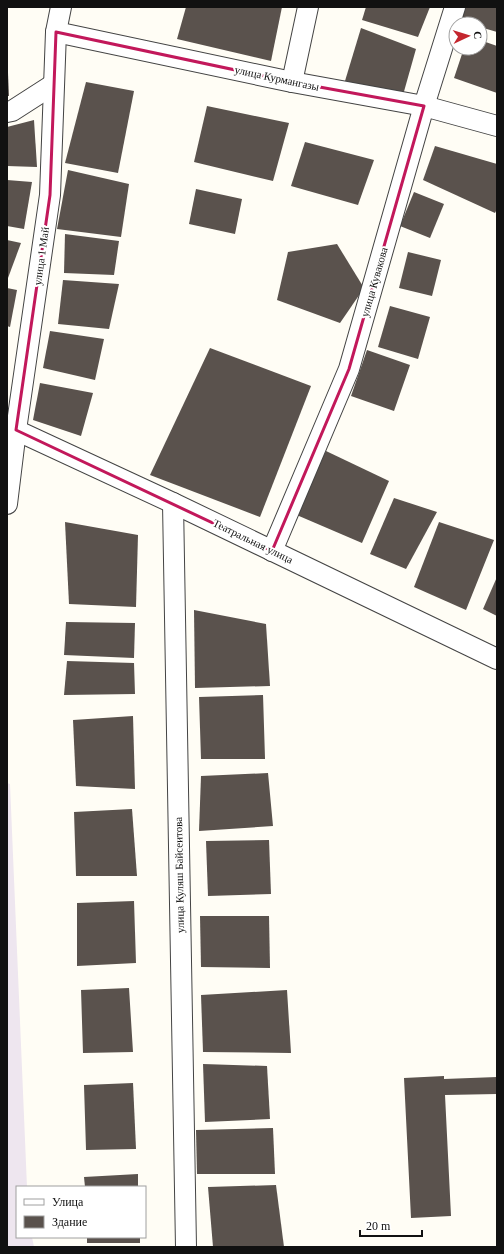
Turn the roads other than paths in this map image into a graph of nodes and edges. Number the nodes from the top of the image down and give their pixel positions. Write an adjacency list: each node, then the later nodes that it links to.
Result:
1 (58, 7): 2 (street)
2 (61, 7): 5 (street, улица 1 Май)
3 (308, 7): 6 (street)
4 (455, 7): 8 (street, улица Кувакова)
5 (56, 32): 6 (street, улица Курмангазы); 7 (street, улица 1 Май)
6 (292, 82): 8 (street, улица Курмангазы)
7 (54, 84): 9 (street); 11 (street, улица 1 Май)
8 (424, 106): 10 (street, улица Курмангазы); 14 (street, улица Кувакова)
9 (7, 112)
10 (497, 126)
11 (11, 428): 12 (street, Театральная улица); 13 (street, улица 1 Май)
12 (173, 503): 14 (street, Театральная улица); 16 (street, улица Куляш Байсеитова)
13 (7, 504)
14 (272, 551): 15 (street, Театральная улица)
15 (497, 659)
16 (186, 1247)

